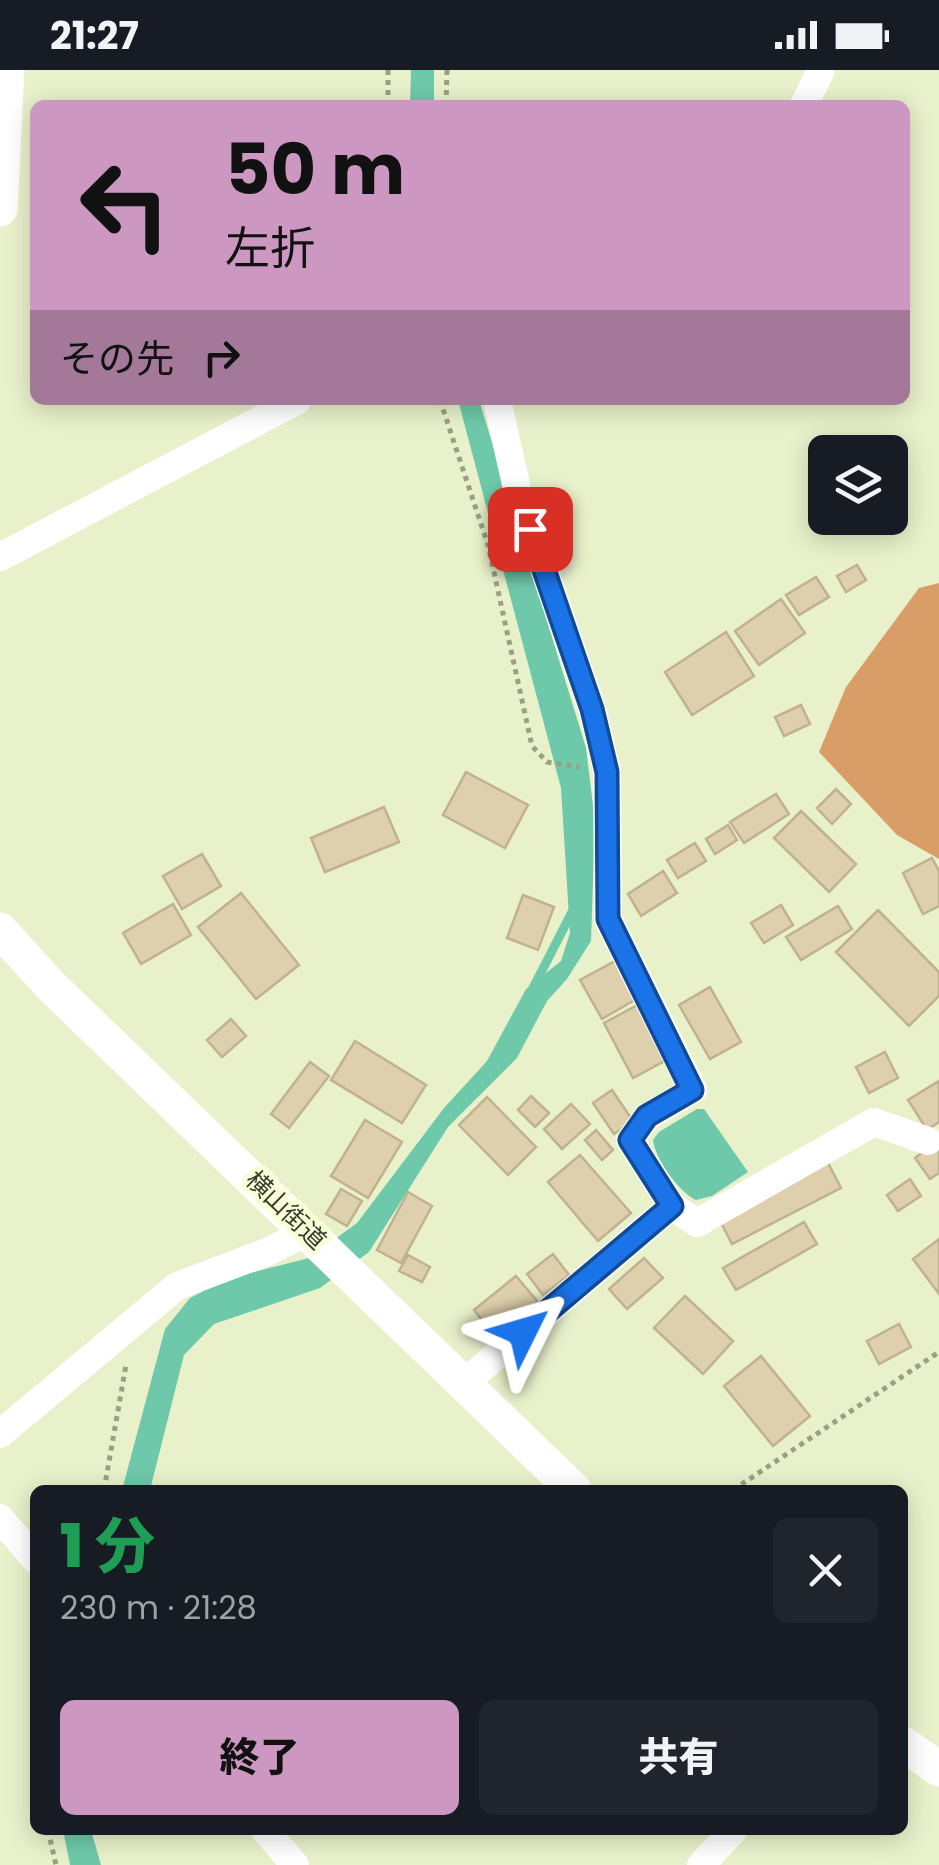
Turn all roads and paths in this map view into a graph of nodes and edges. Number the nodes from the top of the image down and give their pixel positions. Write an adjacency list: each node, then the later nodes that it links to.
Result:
1 (7, 70): 8 (street)
2 (388, 70): 5 (path)
3 (447, 70): 6 (path)
4 (821, 70): 7 (street)
5 (388, 100)
6 (446, 100)
7 (806, 100)
8 (0, 208)
9 (289, 405): 12 (street)
10 (442, 405): 13 (path)
11 (499, 405): 13 (street)
12 (0, 557)
13 (607, 772): 16 (street)
14 (0, 930): 17 (street, 横山街道)
15 (928, 1141): 16 (street)
16 (672, 1206): 20 (street)
17 (308, 1231): 18 (street); 20 (street, 横山街道)
18 (133, 1323): 21 (street); 22 (path)
19 (939, 1352): 24 (path)
20 (464, 1383): 23 (street, 横山街道)
21 (0, 1434)
22 (105, 1485)
23 (569, 1485)
24 (740, 1485)
25 (0, 1518): 26 (street)
26 (30, 1553)
27 (908, 1747): 28 (street)
28 (939, 1769)
29 (49, 1835): 32 (path)
30 (270, 1835): 33 (street)
31 (729, 1835): 34 (street)
32 (56, 1865)
33 (295, 1865)
34 (701, 1865)

